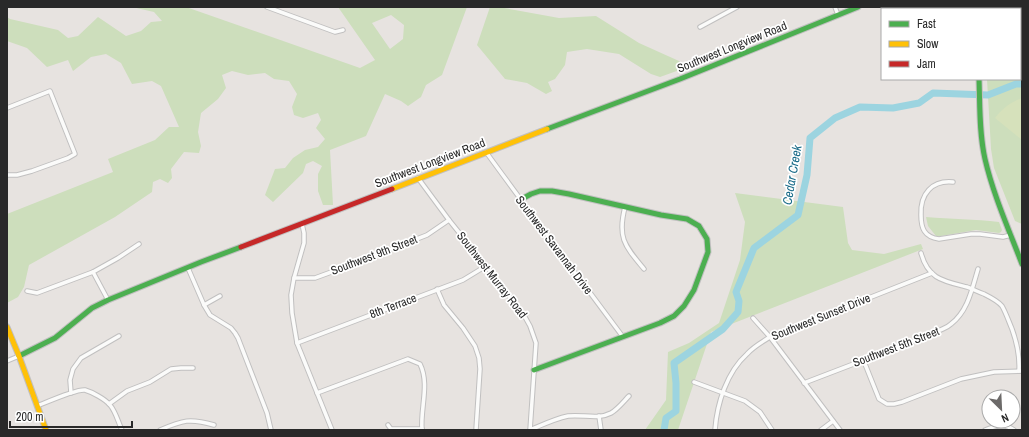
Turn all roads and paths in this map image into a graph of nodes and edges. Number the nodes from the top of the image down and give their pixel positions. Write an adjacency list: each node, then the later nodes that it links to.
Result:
1 (267, 7): 8 (street)
2 (737, 7): 7 (street)
3 (835, 7): 6 (street)
4 (858, 7): 5 (street, Southwest Longview Road)
5 (848, 9): 6 (street, Southwest Longview Road)
6 (838, 14): 11 (street, Southwest Longview Road)
7 (700, 27)
8 (343, 30)
9 (979, 80): 19 (street)
10 (7, 108): 12 (street)
11 (486, 152): 13 (street, Southwest Longview Road); 15 (street, Southwest Savannah Drive)
12 (7, 175)
13 (418, 178): 17 (street, Southwest Murray Road); 18 (street, Southwest Longview Road)
14 (953, 182): 19 (street)
15 (520, 200): 16 (street); 39 (street, Southwest Savannah Drive)
16 (625, 207): 25 (street); 39 (street)
17 (449, 220): 23 (street, Southwest Murray Road); 29 (street, Southwest 9th Street)
18 (302, 224): 24 (street, Southwest Longview Road); 29 (street)
19 (1011, 235): 22 (street)
20 (140, 244): 27 (street)
21 (921, 253): 28 (street)
22 (1022, 264)
23 (486, 266): 31 (street, 8th Terrace); 46 (street, Southwest Murray Road)
24 (188, 268): 34 (street, Southwest Longview Road); 35 (street)
25 (644, 269)
26 (978, 269): 30 (street, Southwest 5th Street)
27 (93, 272): 32 (street); 34 (street)
28 (932, 273): 30 (street); 40 (street, Southwest Sunset Drive)
29 (294, 278): 41 (street)
30 (972, 289): 43 (street, Southwest 5th Street); 47 (street)
31 (437, 290): 41 (street, 8th Terrace); 66 (street)
32 (27, 291)
33 (220, 296): 35 (street)
34 (108, 300): 42 (street, Southwest Longview Road)
35 (204, 305): 63 (street)
36 (753, 318): 40 (street)
37 (7, 326): 42 (street)
38 (119, 336): 50 (street)
39 (623, 337): 46 (street)
40 (770, 337): 49 (street); 52 (street, Southwest Sunset Drive)
41 (298, 343): 51 (street)
42 (19, 356): 44 (street); 55 (street)
43 (863, 359): 47 (street); 49 (street, Southwest 5th Street)
44 (7, 361)
45 (193, 368): 54 (street)
46 (534, 370): 67 (street, Southwest Murray Road)
47 (1020, 371)
48 (694, 382): 52 (street)
49 (804, 383): 57 (street)
50 (71, 393): 54 (street); 55 (street)
51 (317, 393): 64 (street); 65 (street)
52 (723, 393): 69 (street, Southwest Sunset Drive); 70 (street)
53 (629, 396): 56 (street)
54 (109, 404): 61 (street)
55 (37, 406): 60 (street)
56 (599, 416): 67 (street); 68 (street)
57 (833, 421): 71 (street); 72 (street)
58 (388, 425): 65 (street)
59 (214, 426): 62 (street)
60 (46, 430)
61 (122, 430)
62 (160, 430)
63 (271, 430)
64 (332, 430)
65 (422, 430)
66 (476, 430)
67 (530, 430)
68 (601, 430)
69 (715, 430)
70 (772, 430)
71 (821, 430)
72 (840, 430)
73 (985, 430): 74 (street)
74 (1014, 430)

